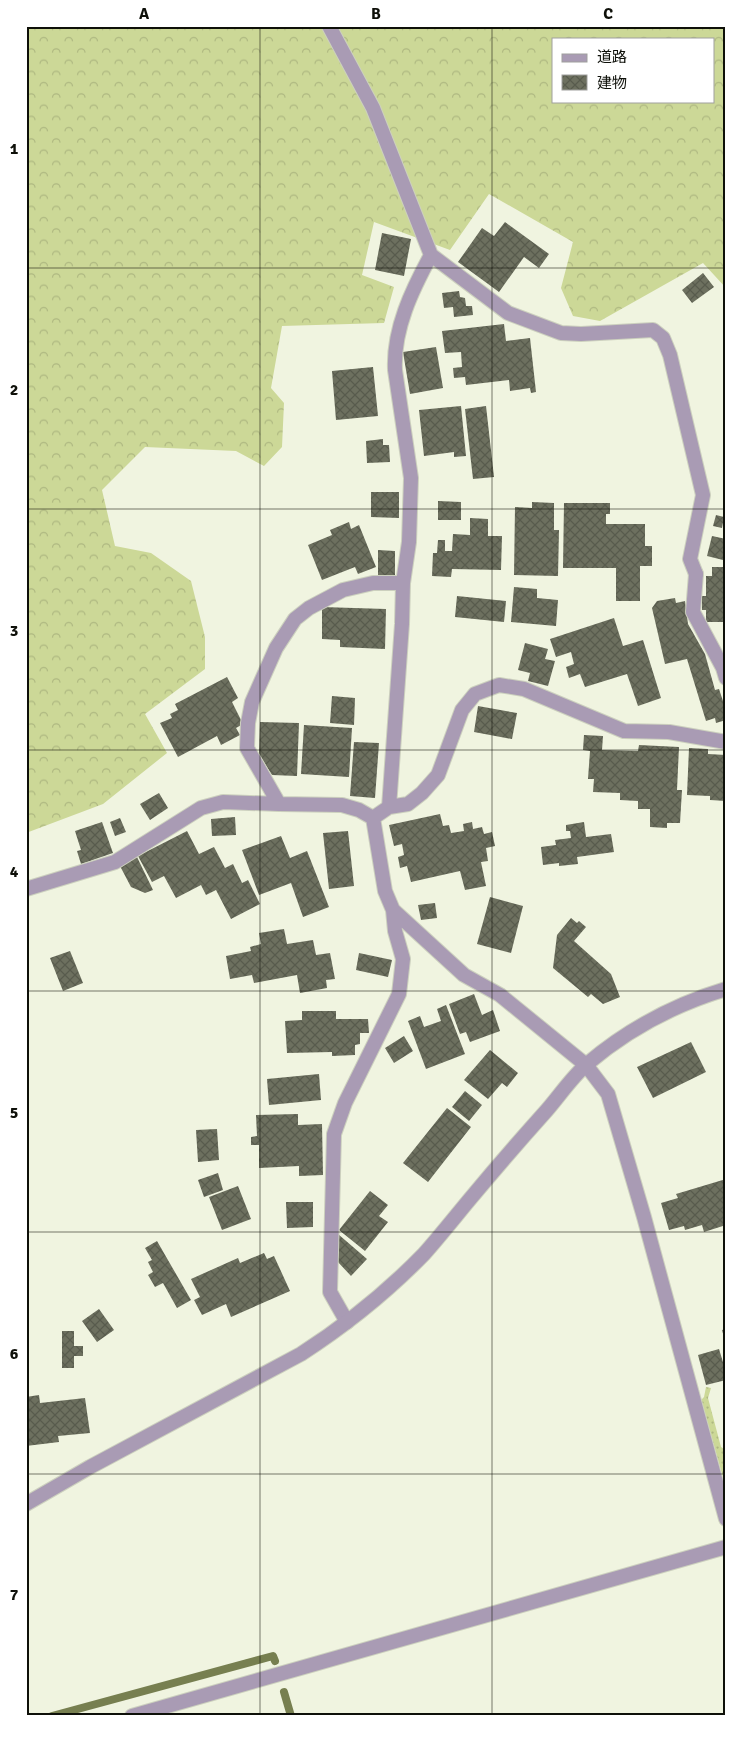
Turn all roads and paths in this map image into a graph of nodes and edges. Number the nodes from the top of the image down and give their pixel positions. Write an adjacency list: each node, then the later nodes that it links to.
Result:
1 (330, 26): 2 (street)
2 (431, 255): 3 (street); 4 (street)
3 (403, 583): 6 (street); 7 (street)
4 (726, 678)
5 (726, 742): 7 (street)
6 (278, 804): 8 (street); 9 (street)
7 (390, 807): 8 (street)
8 (373, 818): 10 (street)
9 (26, 889)
10 (393, 910): 12 (street); 13 (street)
11 (726, 989): 12 (street)
12 (586, 1065): 13 (street); 15 (street)
13 (347, 1322): 14 (street)
14 (26, 1504)
15 (726, 1520)
16 (726, 1548): 17 (street)
17 (132, 1716)

